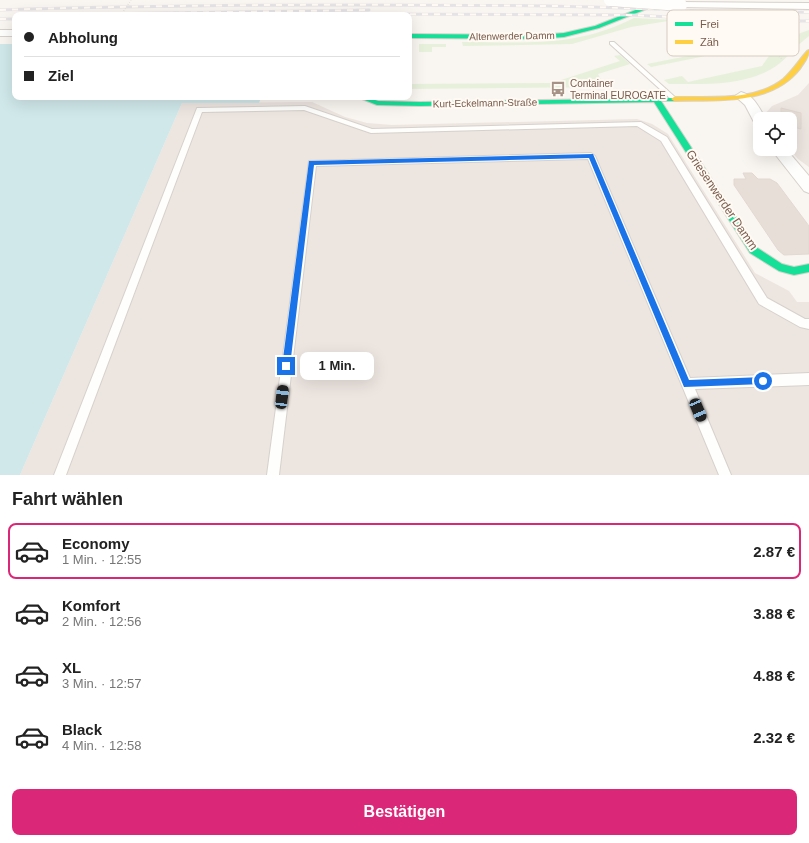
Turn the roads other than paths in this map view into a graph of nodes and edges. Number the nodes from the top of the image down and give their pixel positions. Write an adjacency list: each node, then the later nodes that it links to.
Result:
1 (610, 0): 4 (street, bridge)
2 (628, 0): 5 (street)
3 (666, 0): 8 (street, Altenwerder Damm)
4 (807, 6)
5 (603, 10)
6 (12, 32): 7 (street)
7 (0, 33)
8 (412, 36)
9 (612, 43): 13 (lane)
10 (809, 52): 11 (street, Kurt-Eckelmann-Straße)
11 (741, 96): 13 (street, Kurt-Eckelmann-Straße); 17 (street)
12 (656, 99): 13 (street, Kurt-Eckelmann-Straße); 16 (street, Kurt-Eckelmann-Straße); 22 (street, Griesenwerder Damm)
13 (674, 99)
14 (368, 100): 16 (street, Kurt-Eckelmann-Straße)
15 (403, 100): 16 (street, Kurt-Eckelmann-Straße)
16 (420, 104)
17 (755, 112)
18 (784, 156): 19 (street)
19 (792, 165): 20 (lane); 21 (street)
20 (809, 180)
21 (809, 186)
22 (806, 271)
23 (809, 324): 26 (lane)
24 (809, 379): 25 (lane)
25 (687, 384): 27 (lane); 28 (lane)
26 (60, 475)
27 (273, 475)
28 (726, 475)

